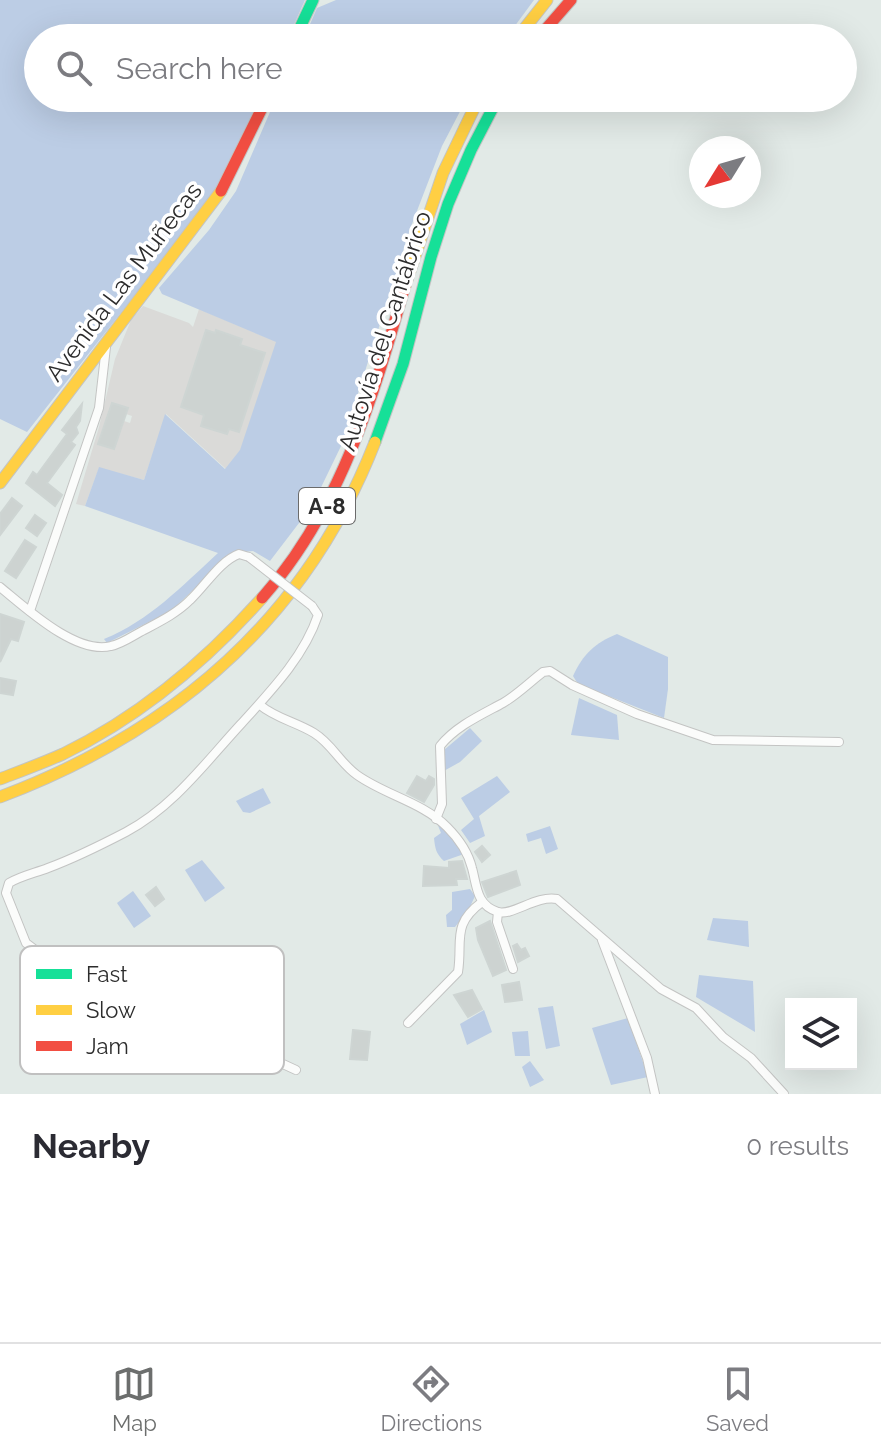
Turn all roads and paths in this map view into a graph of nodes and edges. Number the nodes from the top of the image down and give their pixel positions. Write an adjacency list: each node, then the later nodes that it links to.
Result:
1 (313, 0): 4 (main road)
2 (547, 0): 5 (main road)
3 (571, 0): 6 (main road)
4 (302, 24)
5 (528, 24)
6 (550, 24)
7 (260, 112): 10 (main road, Avenida Las Muñecas)
8 (472, 112): 16 (main road, Autovía del Cantábrico / A-8)
9 (490, 112): 17 (main road, Autovía del Cantábrico / A-8)
10 (106, 345): 11 (main road, Avenida Las Muñecas); 13 (street)
11 (0, 483)
12 (0, 587): 13 (street)
13 (30, 611): 14 (street, bridge)
14 (260, 705): 18 (street); 22 (street)
15 (839, 742): 18 (street)
16 (0, 779)
17 (0, 797)
18 (436, 819): 19 (street)
19 (482, 902): 20 (street); 24 (street)
20 (498, 912): 21 (street); 23 (street)
21 (601, 939): 27 (street); 28 (street)
22 (30, 946)
23 (513, 969)
24 (408, 1023)
25 (284, 1064): 26 (street)
26 (296, 1070)
27 (655, 1094)
28 (784, 1094)

